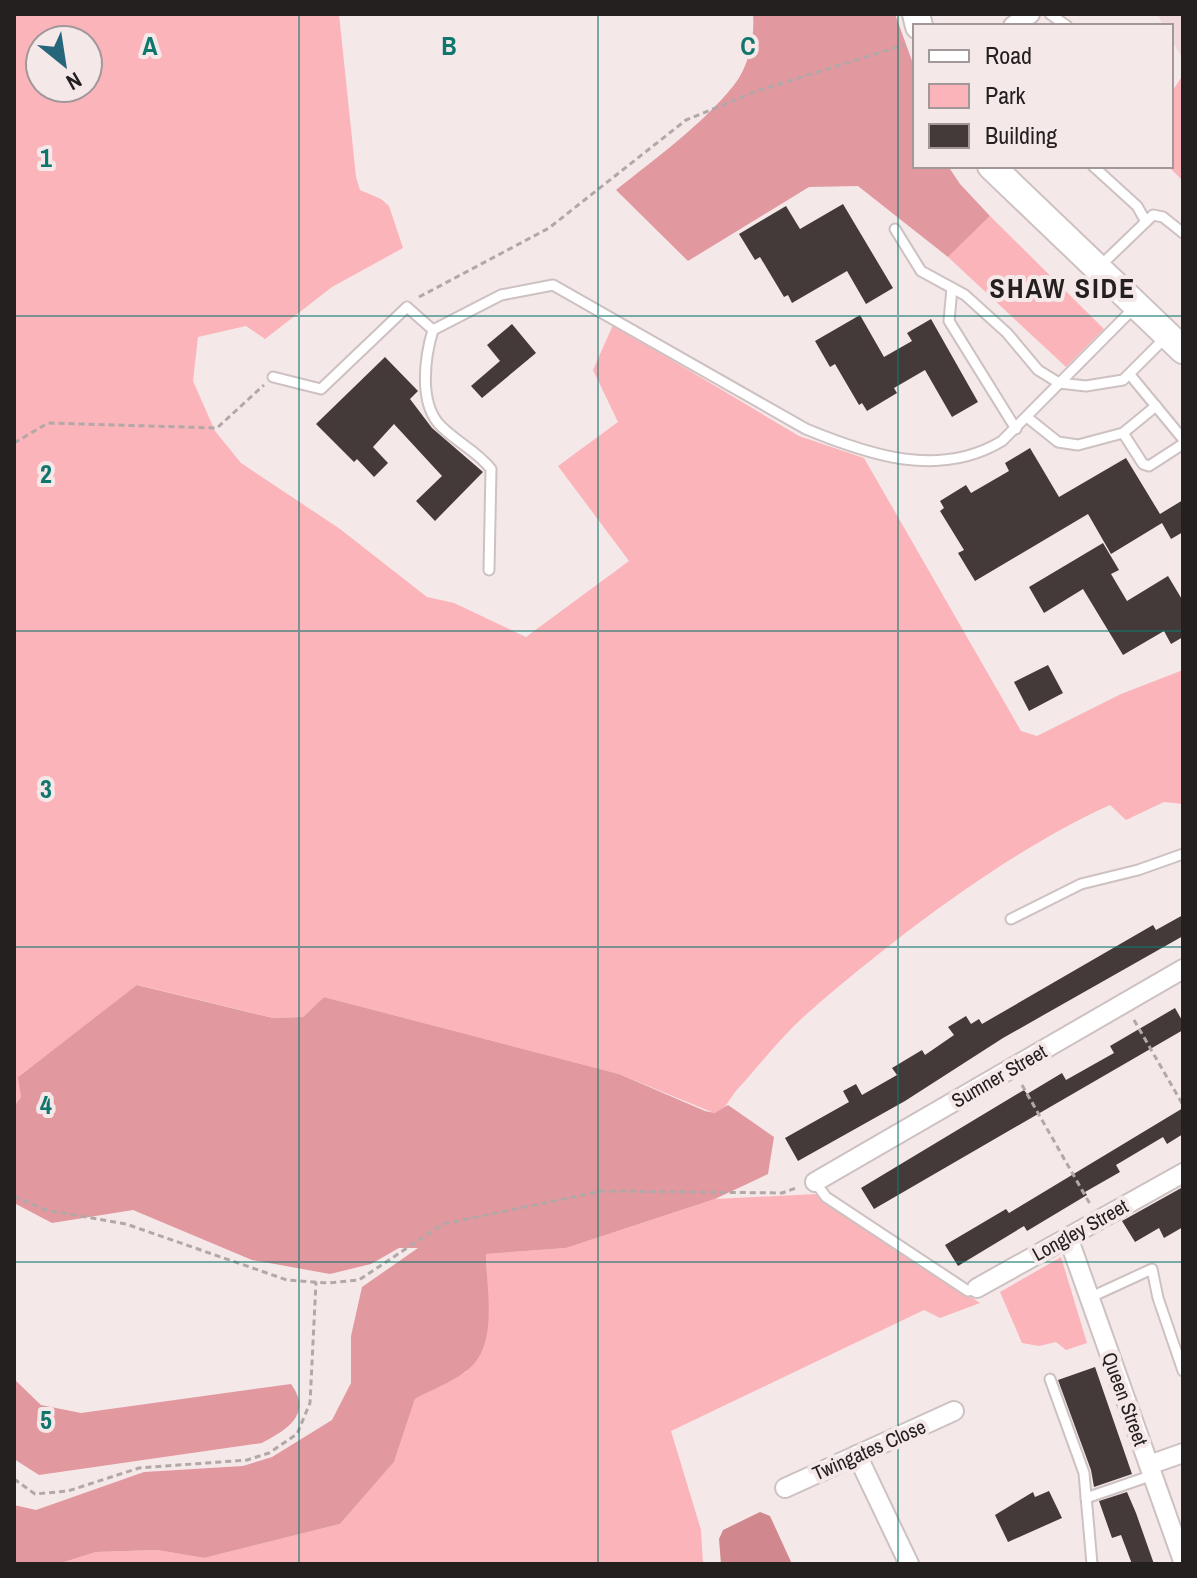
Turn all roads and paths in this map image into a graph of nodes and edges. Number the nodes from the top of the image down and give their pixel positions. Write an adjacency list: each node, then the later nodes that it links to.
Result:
1 (913, 42): 10 (path)
2 (1095, 168): 4 (lane)
3 (1000, 172): 7 (main road)
4 (1145, 220): 6 (lane); 7 (lane)
5 (895, 229): 8 (lane)
6 (1183, 233)
7 (1097, 269): 9 (main road)
8 (952, 288): 15 (lane); 18 (lane)
9 (1136, 306): 12 (main road); 15 (lane)
10 (407, 307): 11 (lane); 14 (lane)
11 (433, 330): 18 (lane); 22 (lane)
12 (1175, 342): 13 (lane)
13 (1131, 376): 15 (lane); 16 (lane)
14 (273, 377): 21 (path)
15 (1059, 383): 17 (lane)
16 (1156, 406): 19 (lane); 20 (lane)
17 (1028, 418): 18 (lane); 19 (lane)
18 (1016, 429)
19 (1123, 433): 20 (lane)
20 (1183, 441)
21 (14, 443)
22 (489, 570)
23 (1183, 854): 24 (lane)
24 (1011, 919)
25 (1183, 969): 26 (street, Sumner Street)
26 (1124, 1003): 27 (street, Sumner Street); 28 (path)
27 (1012, 1068): 30 (street, Sumner Street); 32 (path)
28 (1183, 1105)
29 (1183, 1173): 32 (street, Longley Street)
30 (815, 1182): 34 (path); 35 (lane)
31 (14, 1196): 34 (path)
32 (1099, 1220): 33 (street, Longley Street)
33 (1068, 1237): 35 (street, Longley Street); 36 (street, Queen Street)
34 (316, 1282): 43 (path)
35 (977, 1288)
36 (1089, 1298): 37 (lane); 42 (street, Queen Street)
37 (1183, 1371)
38 (1050, 1379): 45 (lane)
39 (954, 1411): 41 (street, Twingates Close)
40 (1183, 1453): 42 (street)
41 (857, 1455): 44 (street, Twingates Close); 47 (street)
42 (1151, 1470): 45 (lane); 46 (street, Queen Street)
43 (14, 1479)
44 (785, 1488)
45 (1086, 1498): 48 (lane)
46 (1183, 1561)
47 (909, 1564)
48 (1092, 1564)

